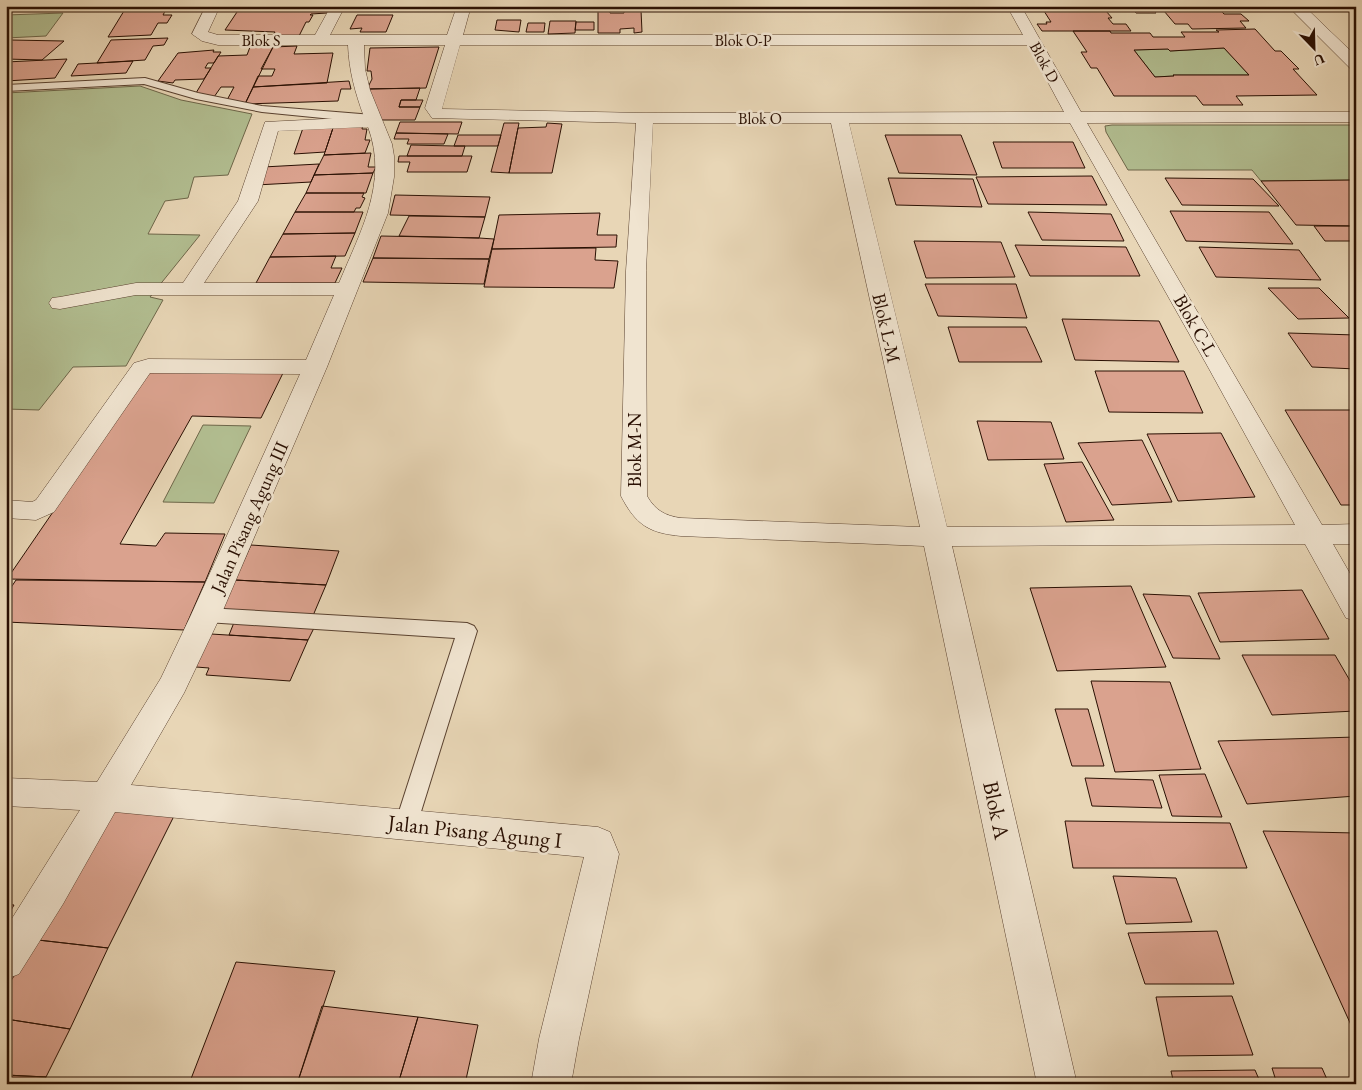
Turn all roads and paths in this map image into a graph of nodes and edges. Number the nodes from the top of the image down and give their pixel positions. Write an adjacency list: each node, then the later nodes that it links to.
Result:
1 (213, 6): 8 (street, Blok S)
2 (338, 6): 8 (street)
3 (464, 6): 6 (street)
4 (1014, 6): 7 (street, Blok D)
5 (1295, 6): 10 (street)
6 (453, 40): 7 (street, Blok O-P); 9 (street, Blok O-P); 13 (street, Blok O)
7 (1033, 40): 15 (street, Blok D)
8 (320, 41): 9 (street, Blok S)
9 (356, 41): 16 (street, Jalan Pisang Agung III)
10 (1356, 65)
11 (6, 88): 16 (lane)
12 (1356, 117): 15 (street, Blok O)
13 (645, 118): 14 (street, Blok O); 24 (street, Blok M-N)
14 (839, 118): 15 (street, Blok O); 24 (street, Blok L-M)
15 (1076, 118): 22 (street, Blok C-L)
16 (374, 120): 17 (street); 18 (street, Jalan Pisang Agung III)
17 (189, 289): 18 (street); 19 (street)
18 (346, 289): 20 (street, Jalan Pisang Agung III)
19 (60, 302)
20 (315, 367): 21 (street); 26 (street, Jalan Pisang Agung III)
21 (6, 508)
22 (1312, 534): 23 (street, Blok M-N); 24 (street, Blok M-N); 25 (street, Blok C-L)
23 (1356, 534)
24 (936, 537): 32 (street, Blok A)
25 (1356, 610)
26 (206, 615): 28 (street, Jalan Pisang Agung III); 29 (lane)
27 (6, 792): 28 (street, Jalan Pisang Agung I)
28 (107, 797): 29 (street, Jalan Pisang Agung I); 30 (street, Jalan Pisang Agung III)
29 (407, 824): 31 (street, Jalan Pisang Agung I)
30 (6, 962)
31 (551, 1084)
32 (1057, 1084)

